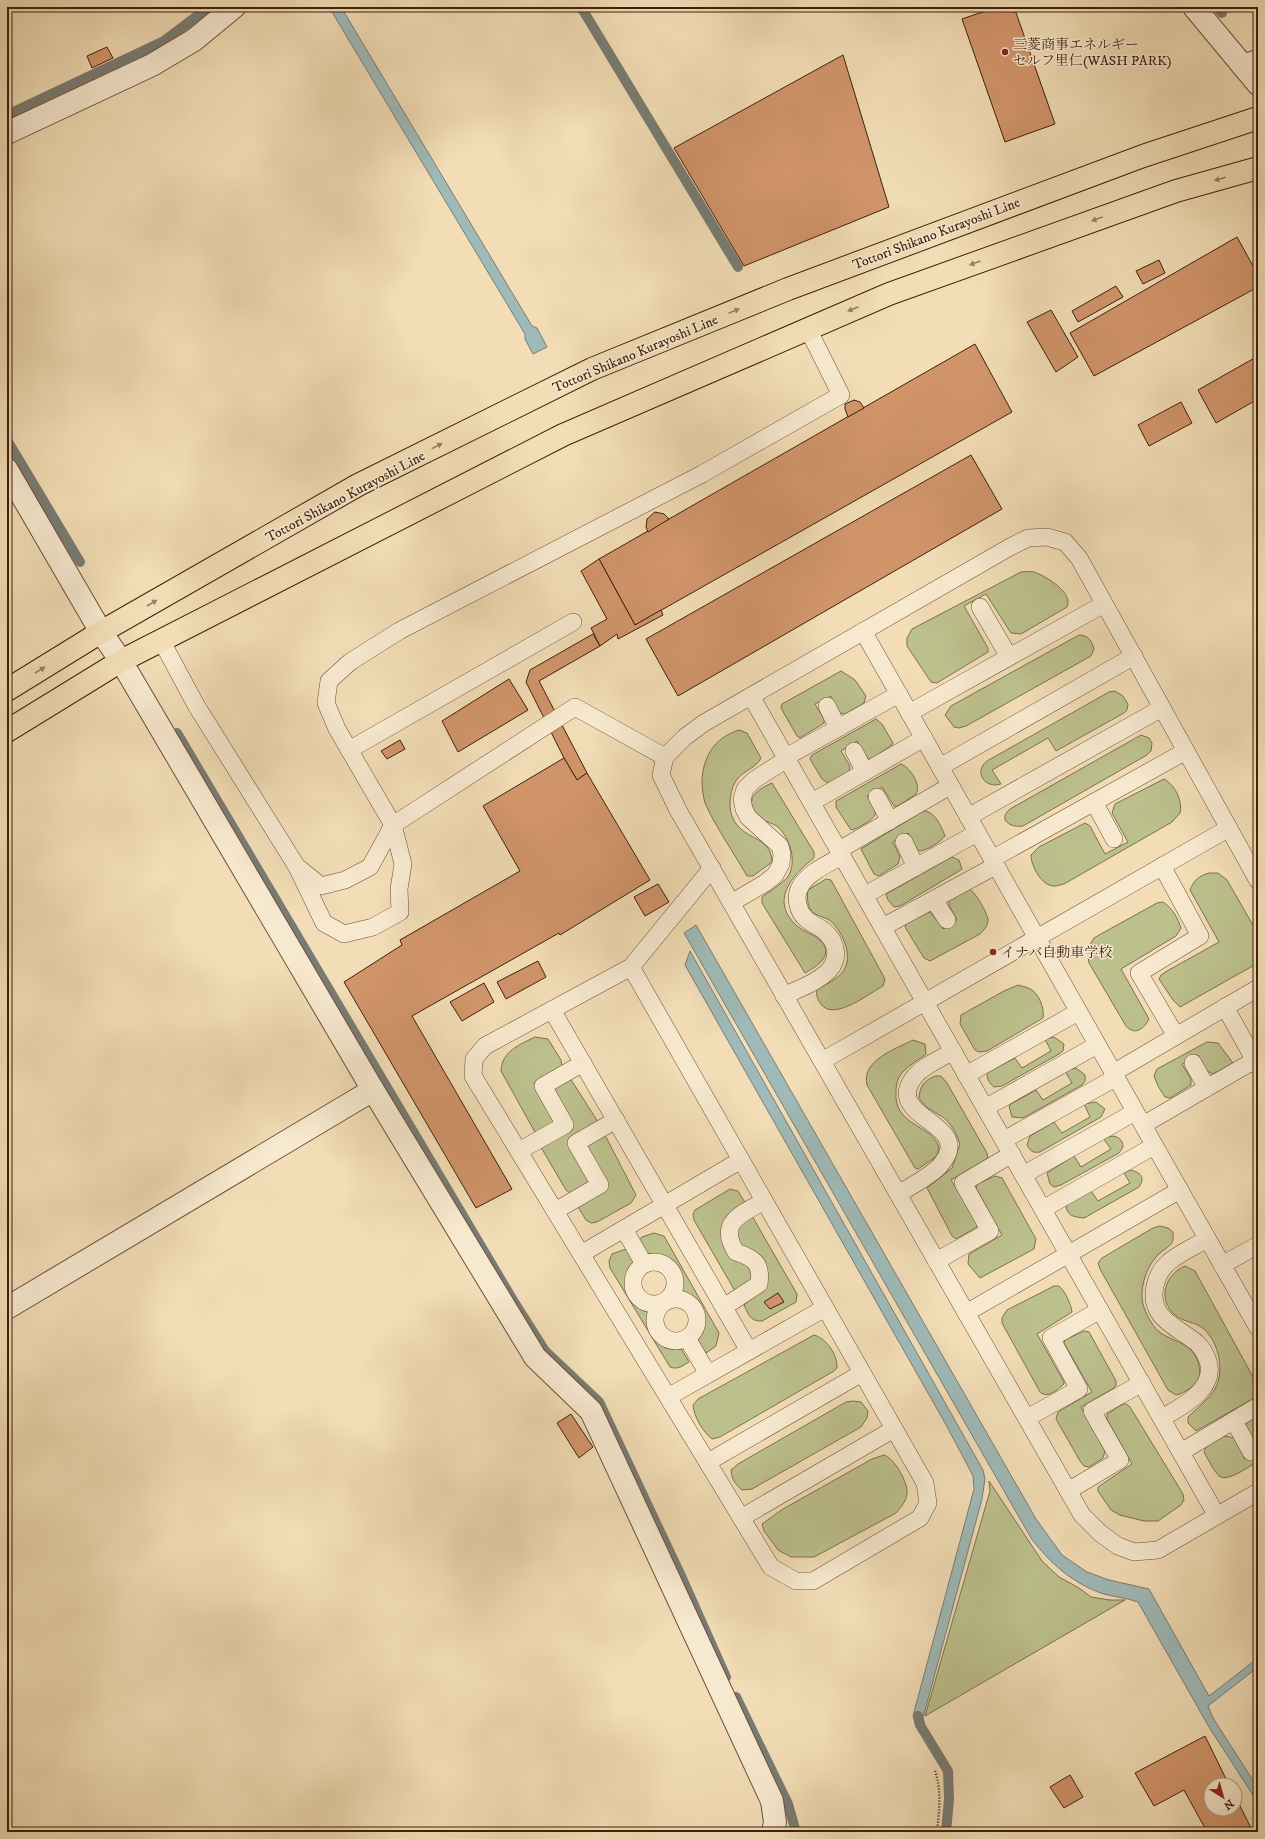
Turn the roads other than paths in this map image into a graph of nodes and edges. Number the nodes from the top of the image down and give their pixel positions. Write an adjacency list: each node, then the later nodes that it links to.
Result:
1 (234, 7): 6 (street)
2 (1194, 7): 3 (street)
3 (1250, 63): 4 (street)
4 (1258, 84)
5 (1258, 118): 14 (main road, Tottori Shikano Kurayoshi Line, one-way to 5)
6 (7, 133)
7 (1258, 168): 8 (main road, one-way to 8)
8 (808, 329): 15 (main road); 28 (lane)
9 (7, 470): 14 (street)
10 (1104, 604): 13 (lane); 16 (lane); 17 (lane)
11 (980, 607): 17 (lane)
12 (573, 622): 28 (lane)
13 (863, 631): 20 (lane); 21 (lane)
14 (101, 632): 18 (street); 19 (main road, Tottori Shikano Kurayoshi Line, one-way to 14)
15 (161, 640): 18 (main road); 49 (lane)
16 (1134, 656): 23 (lane); 33 (lane)
17 (1009, 657): 24 (lane)
18 (121, 660): 26 (main road); 76 (street)
19 (7, 690)
20 (899, 694): 24 (lane); 25 (lane)
21 (751, 696): 31 (lane); 32 (lane)
22 (827, 706): 25 (lane)
23 (1162, 708): 30 (lane); 39 (lane)
24 (909, 713): 27 (lane)
25 (838, 728): 32 (lane)
26 (7, 731)
27 (924, 738): 33 (lane); 34 (lane)
28 (349, 750): 41 (lane)
29 (854, 751): 34 (lane)
30 (1186, 751): 38 (lane); 42 (lane)
31 (665, 758): 41 (lane); 51 (lane)
32 (787, 758): 37 (lane); 55 (lane)
33 (940, 767): 35 (lane)
34 (865, 772): 37 (lane)
35 (950, 786): 39 (lane); 40 (lane)
36 (876, 797): 40 (lane)
37 (812, 802): 46 (lane)
38 (1094, 802): 44 (lane); 47 (lane)
39 (968, 817): 43 (lane)
40 (890, 821): 46 (lane)
41 (393, 825): 49 (lane); 49 (lane)
42 (1228, 828): 48 (lane); 52 (lane)
43 (977, 833): 47 (lane); 50 (lane)
44 (1114, 839)
45 (904, 842): 50 (lane)
46 (841, 853): 53 (lane); 61 (lane)
47 (994, 863): 54 (lane); 58 (lane)
48 (1162, 866): 58 (lane); 66 (lane)
49 (297, 867)
50 (916, 867): 53 (lane)
51 (712, 868): 55 (lane); 59 (lane)
52 (1258, 881)
53 (865, 895): 57 (lane)
54 (934, 900): 56 (lane); 57 (lane)
55 (731, 903): 61 (lane)
56 (947, 920)
57 (883, 928): 62 (lane)
58 (1036, 938): 62 (lane); 65 (lane)
59 (631, 968): 64 (lane); 83 (lane)
60 (1258, 988): 63 (lane)
61 (784, 996): 69 (lane)
62 (925, 1002): 68 (lane); 69 (lane)
63 (1225, 1007): 66 (lane); 72 (lane)
64 (552, 1010): 70 (lane); 82 (lane)
65 (1078, 1012): 67 (lane); 73 (lane)
66 (1176, 1036): 74 (lane)
67 (1097, 1045): 74 (lane); 77 (lane)
68 (953, 1051): 73 (lane); 86 (lane)
69 (822, 1061): 86 (lane)
70 (583, 1063): 79 (lane); 82 (lane)
71 (1193, 1063): 75 (lane)
72 (1256, 1063): 75 (lane)
73 (966, 1074): 77 (lane)
74 (1114, 1076): 78 (lane); 81 (lane)
75 (1207, 1088): 78 (lane)
76 (373, 1090): 101 (street); 124 (street)
77 (985, 1108): 81 (lane)
78 (1139, 1118): 80 (lane); 84 (lane)
79 (616, 1120): 88 (lane); 90 (lane)
80 (1154, 1146): 85 (lane); 89 (lane)
81 (1008, 1147): 84 (lane); 96 (lane)
82 (519, 1151): 90 (lane)
83 (741, 1160): 87 (lane); 88 (lane)
84 (1023, 1175): 89 (lane)
85 (1180, 1190): 92 (lane); 95 (lane)
86 (898, 1194): 96 (lane)
87 (764, 1201): 100 (lane); 102 (lane)
88 (665, 1204): 91 (lane); 100 (lane)
89 (1043, 1209): 95 (lane)
90 (555, 1211): 94 (lane)
91 (624, 1229): 94 (lane); 97 (lane)
92 (1208, 1239): 98 (lane); 114 (lane)
93 (1258, 1244): 98 (lane)
94 (581, 1254): 111 (lane)
95 (1069, 1255): 103 (lane); 104 (lane)
96 (936, 1261): 104 (lane)
97 (644, 1264): 99 (lane); 99 (lane)
98 (1222, 1265): 105 (lane)
99 (665, 1301): 106 (lane); 106 (lane)
100 (724, 1307): 107 (lane)
101 (7, 1308)
102 (825, 1308): 107 (lane); 108 (lane)
103 (1100, 1310): 110 (lane); 113 (lane)
104 (966, 1313): 113 (lane)
105 (1256, 1322)
106 (687, 1338): 109 (lane)
107 (750, 1351): 109 (lane)
108 (862, 1373): 116 (lane); 119 (lane)
109 (708, 1374): 111 (lane)
110 (1142, 1383): 114 (lane); 120 (lane)
111 (668, 1397): 119 (lane)
112 (1258, 1406): 115 (lane)
113 (1027, 1418): 120 (lane)
114 (1162, 1418): 117 (lane)
115 (1234, 1420): 117 (lane); 118 (lane)
116 (894, 1429): 123 (lane); 123 (lane)
117 (1181, 1452): 122 (lane)
118 (1251, 1452)
119 (708, 1462): 123 (lane)
120 (1068, 1491): 122 (lane)
121 (1258, 1492): 122 (lane)
122 (1217, 1516)
123 (742, 1518)
124 (773, 1832)

